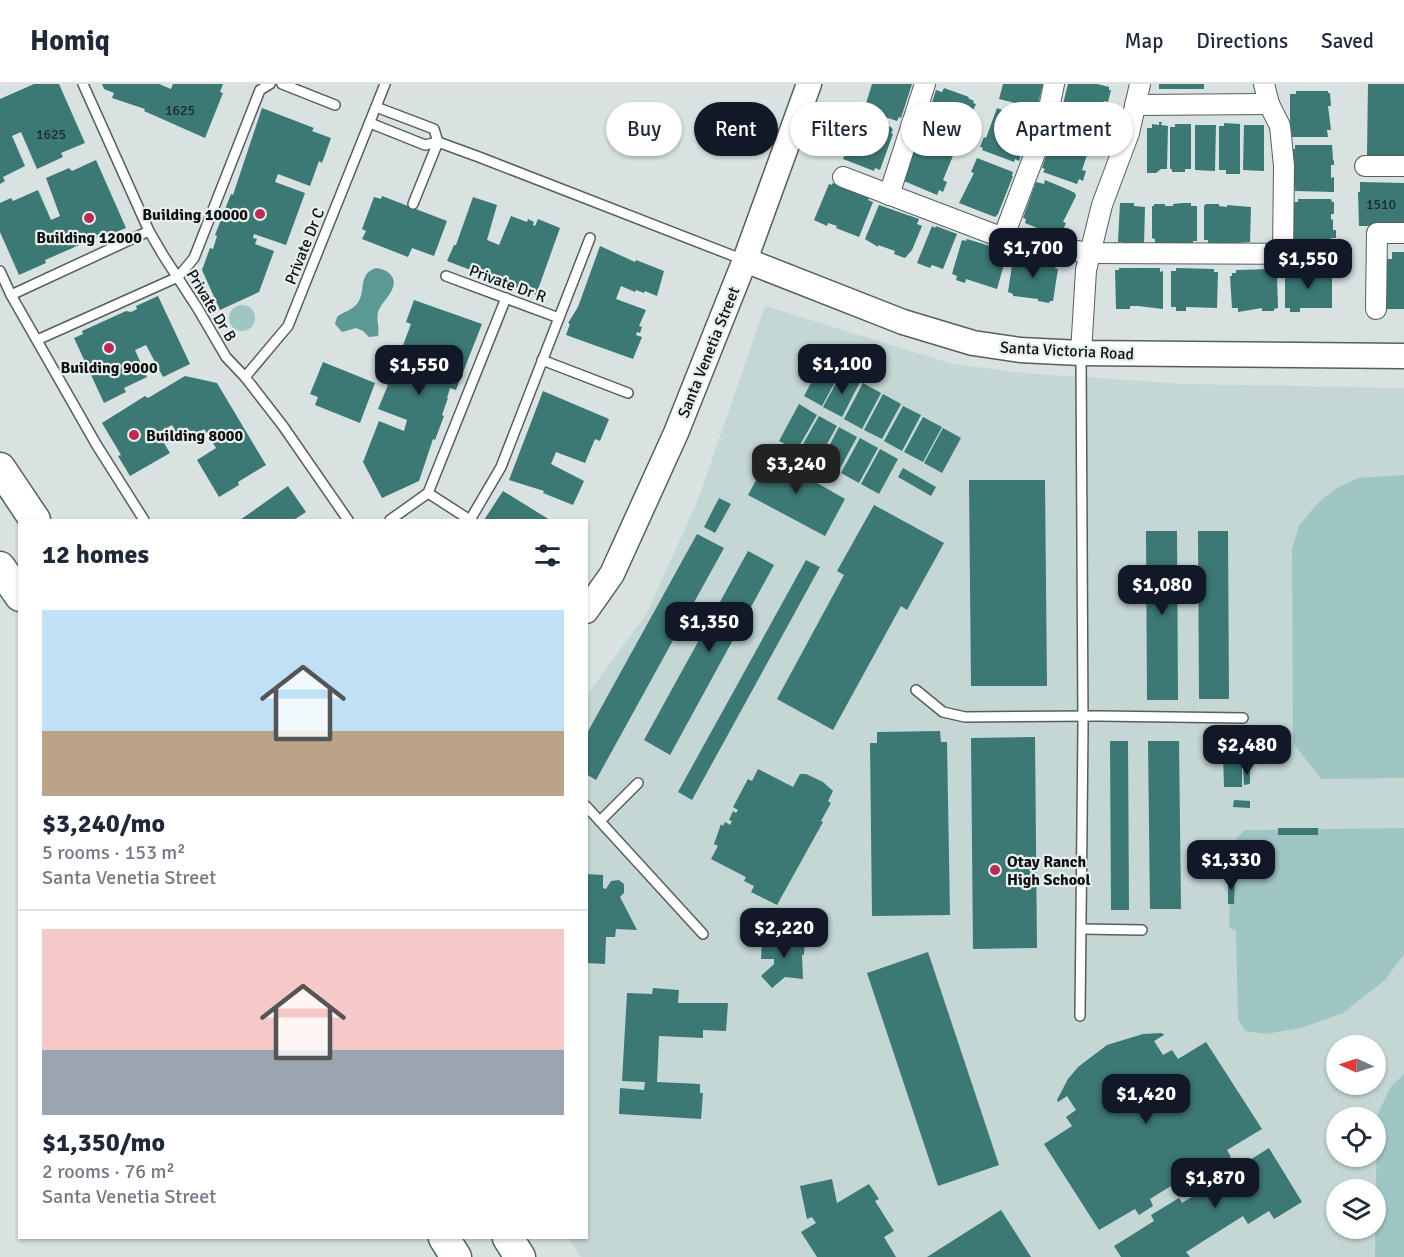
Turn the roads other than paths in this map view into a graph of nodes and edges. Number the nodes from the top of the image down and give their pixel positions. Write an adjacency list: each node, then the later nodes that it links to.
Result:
1 (83, 84): 20 (lane, Private Dr B)
2 (270, 84): 30 (lane)
3 (282, 84): 11 (lane)
4 (385, 84): 13 (lane, Private Dr C)
5 (808, 84): 27 (street, Santa Venetia Street)
6 (925, 84): 18 (street)
7 (1054, 84): 23 (street)
8 (1140, 84): 12 (street)
9 (1264, 84): 10 (street)
10 (1269, 104): 12 (street); 25 (street)
11 (335, 105)
12 (1135, 105): 24 (street)
13 (373, 115): 14 (lane); 14 (lane); 39 (lane, Private Dr C)
14 (438, 142): 19 (lane); 27 (lane)
15 (1365, 166): 16 (street)
16 (1404, 166)
17 (843, 177): 18 (street)
18 (889, 195): 23 (street)
19 (413, 204)
20 (149, 231): 30 (lane, Private Dr B); 31 (lane)
21 (1404, 233): 33 (street)
22 (590, 238): 34 (lane)
23 (1003, 238): 24 (street)
24 (1090, 253): 25 (street); 36 (street)
25 (1283, 254): 26 (street)
26 (1330, 254)
27 (745, 260): 36 (street, Santa Victoria Road); 51 (street, Santa Venetia Street)
28 (0, 271): 31 (lane)
29 (446, 276): 32 (lane, Private Dr R)
30 (178, 277): 35 (lane); 39 (lane, Private Dr B)
31 (11, 295): 35 (lane)
32 (506, 298): 34 (lane, Private Dr R); 42 (lane)
33 (1376, 309)
34 (559, 318): 38 (lane)
35 (37, 340): 44 (lane)
36 (1081, 354): 37 (street, Santa Victoria Road); 53 (lane)
37 (1404, 356)
38 (542, 360): 40 (lane); 48 (lane)
39 (245, 376): 45 (lane, Private Dr B)
40 (628, 393)
41 (0, 468): 43 (main road)
42 (428, 493): 46 (lane); 47 (lane)
43 (34, 519)
44 (143, 519)
45 (347, 519)
46 (391, 519)
47 (468, 519)
48 (471, 519)
49 (0, 567): 50 (main road)
50 (18, 593)
51 (588, 608)
52 (916, 690): 53 (lane)
53 (1083, 716): 54 (lane); 58 (lane)
54 (1243, 718)
55 (638, 783): 57 (lane)
56 (588, 808): 57 (lane)
57 (600, 821): 60 (lane)
58 (1081, 929): 59 (lane); 61 (lane)
59 (1142, 930)
60 (703, 934)
61 (1080, 1016)
62 (445, 1239): 64 (main road)
63 (509, 1239): 65 (main road)
64 (456, 1257)
65 (520, 1257)

